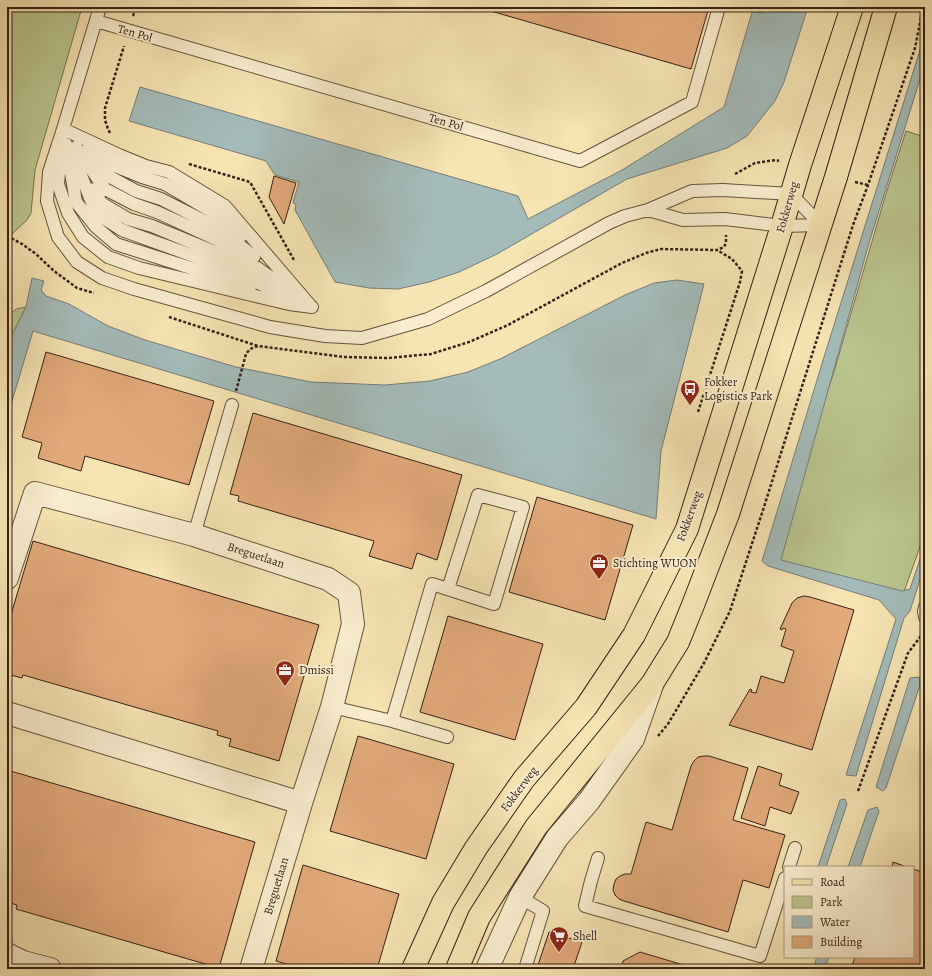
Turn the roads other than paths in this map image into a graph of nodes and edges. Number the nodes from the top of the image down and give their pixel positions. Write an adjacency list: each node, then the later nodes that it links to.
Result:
1 (100, 7): 5 (lane)
2 (719, 7): 5 (lane, Ten Pol)
3 (852, 7): 7 (main road, Fokkerweg)
4 (886, 7): 9 (main road)
5 (96, 22): 6 (lane)
6 (63, 129): 8 (lane); 11 (lane); 11 (lane); 11 (lane); 11 (lane)
7 (791, 194): 8 (lane); 9 (lane); 10 (main road, Fokkerweg)
8 (648, 210): 10 (lane)
9 (821, 225): 10 (lane); 18 (main road)
10 (782, 226): 32 (main road, Fokkerweg)
11 (312, 307)
12 (232, 405): 13 (lane)
13 (194, 535): 14 (street, Breguetlaan); 19 (street, Breguetlaan)
14 (7, 578)
15 (448, 589): 15 (lane); 21 (lane)
16 (925, 607): 17 (lane)
17 (925, 617)
18 (652, 684): 28 (street); 33 (main road)
19 (332, 707): 21 (lane); 23 (street, Breguetlaan)
20 (7, 714): 23 (street)
21 (392, 721): 22 (lane)
22 (447, 737)
23 (301, 803): 31 (street, Breguetlaan)
24 (795, 848): 26 (lane)
25 (598, 858): 27 (lane)
26 (789, 866)
27 (784, 881)
28 (520, 897): 34 (street); 35 (lane)
29 (7, 954): 30 (street)
30 (50, 969)
31 (251, 969)
32 (413, 969)
33 (457, 969)
34 (487, 969)
35 (525, 969)

